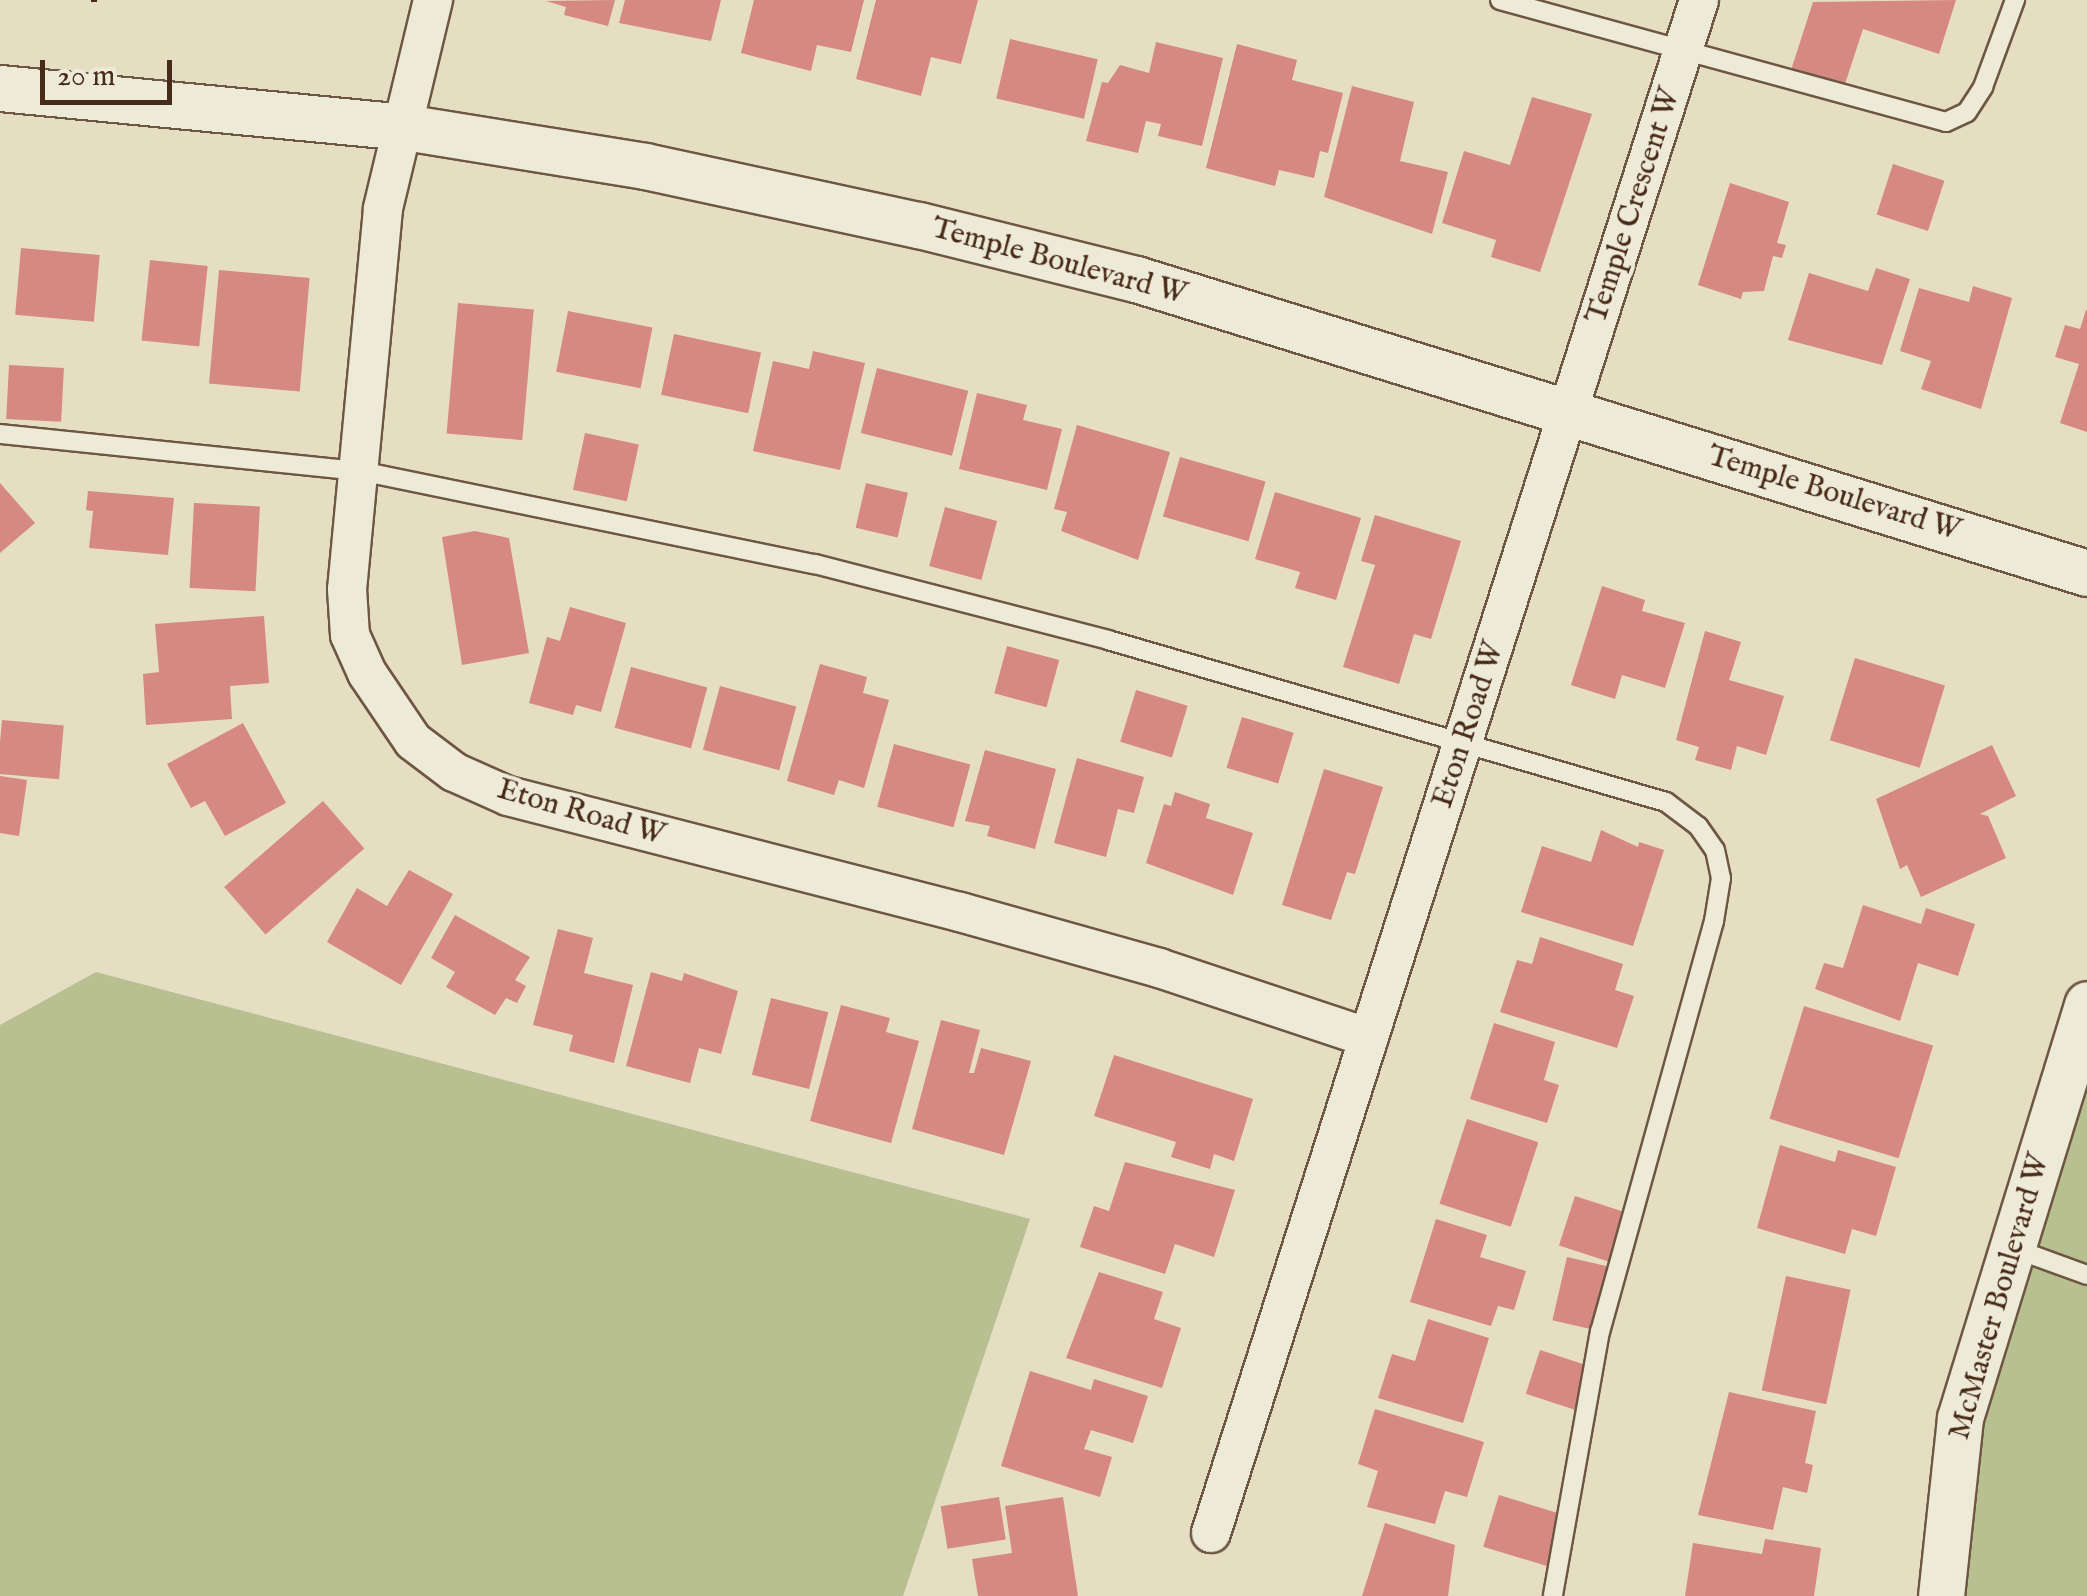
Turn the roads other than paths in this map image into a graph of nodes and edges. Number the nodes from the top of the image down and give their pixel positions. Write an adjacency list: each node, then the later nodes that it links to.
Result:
1 (432, 0): 7 (street)
2 (1500, 0): 5 (lane)
3 (1700, 0): 5 (street, Temple Crescent W)
4 (2015, 0): 5 (lane)
5 (1684, 49): 8 (street, Temple Crescent W)
6 (0, 88): 7 (street, Temple Boulevard W)
7 (398, 126): 8 (street, Temple Boulevard W); 10 (street, Eton Road W)
8 (1569, 412): 11 (street, Temple Boulevard W); 12 (street, Eton Road W)
9 (0, 434): 10 (lane)
10 (360, 470): 12 (lane); 14 (street, Eton Road W)
11 (2087, 573)
12 (1463, 744): 14 (street, Eton Road W); 18 (lane)
13 (2087, 1004): 15 (street, McMaster Boulevard W)
14 (1369, 1038): 17 (street, Eton Road W)
15 (2011, 1247): 16 (lane); 19 (street, McMaster Boulevard W)
16 (2087, 1275)
17 (1211, 1533)
18 (1553, 1596)
19 (1941, 1596)

